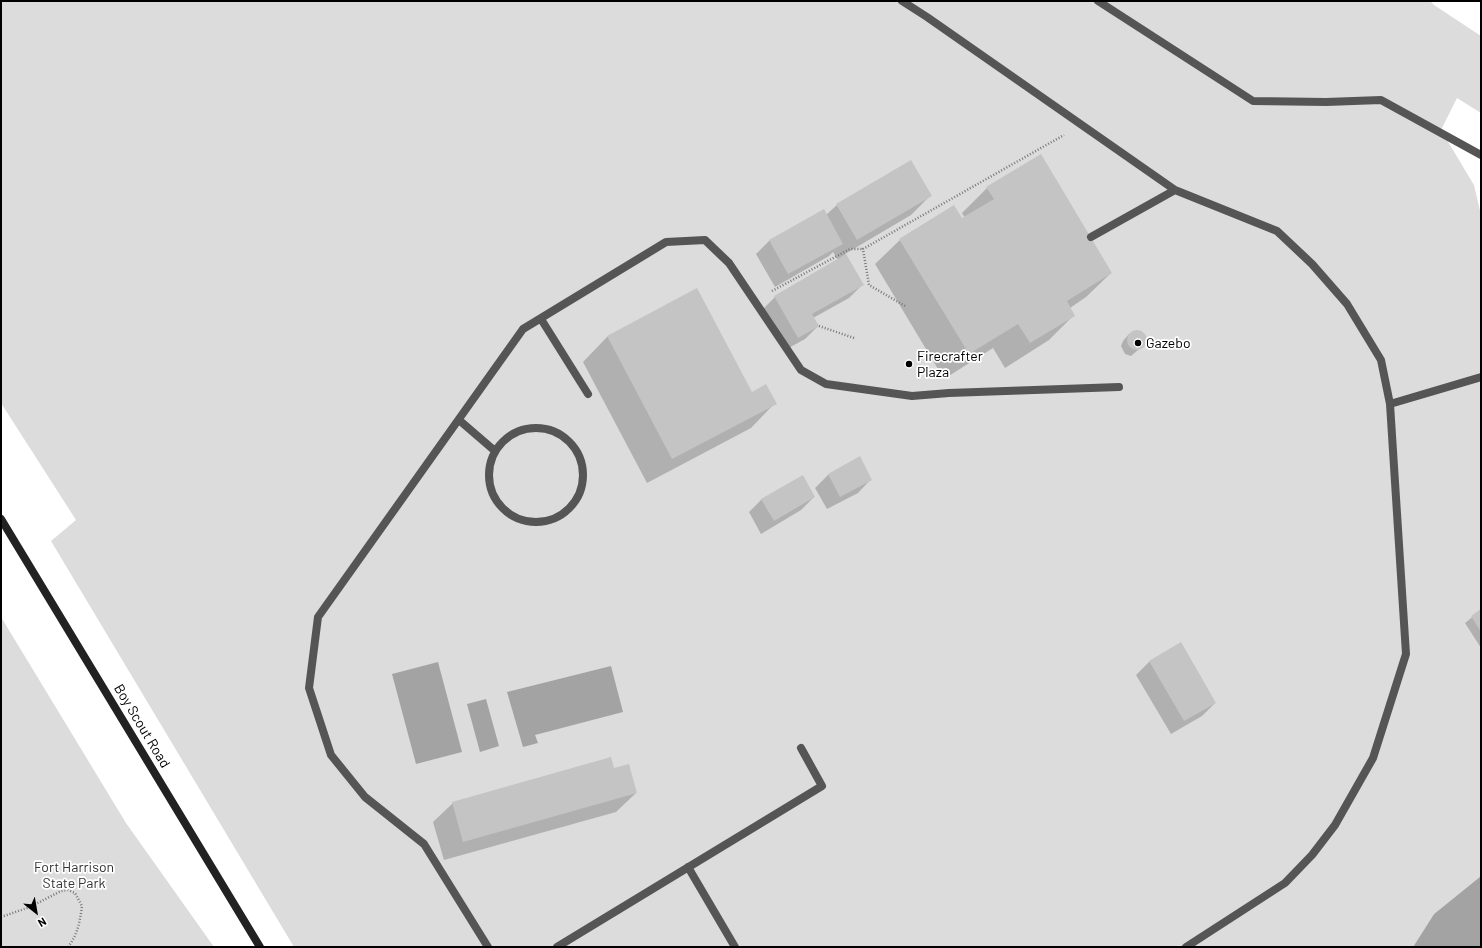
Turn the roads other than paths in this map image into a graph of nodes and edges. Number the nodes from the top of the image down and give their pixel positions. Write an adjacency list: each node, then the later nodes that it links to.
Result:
1 (902, 1): 4 (lane)
2 (1098, 1): 3 (lane)
3 (1481, 155)
4 (1174, 190): 5 (lane); 10 (lane)
5 (1091, 237)
6 (542, 318): 8 (lane); 9 (lane); 11 (lane)
7 (1481, 377): 10 (lane)
8 (1119, 388)
9 (588, 394)
10 (1390, 404): 20 (lane)
11 (459, 420): 12 (lane); 17 (lane)
12 (494, 451): 12 (lane)
13 (1, 519): 16 (street, Boy Scout Road)
14 (801, 748): 15 (lane)
15 (688, 867): 18 (lane); 19 (lane)
16 (260, 947)
17 (488, 947)
18 (558, 947)
19 (735, 947)
20 (1186, 947)

